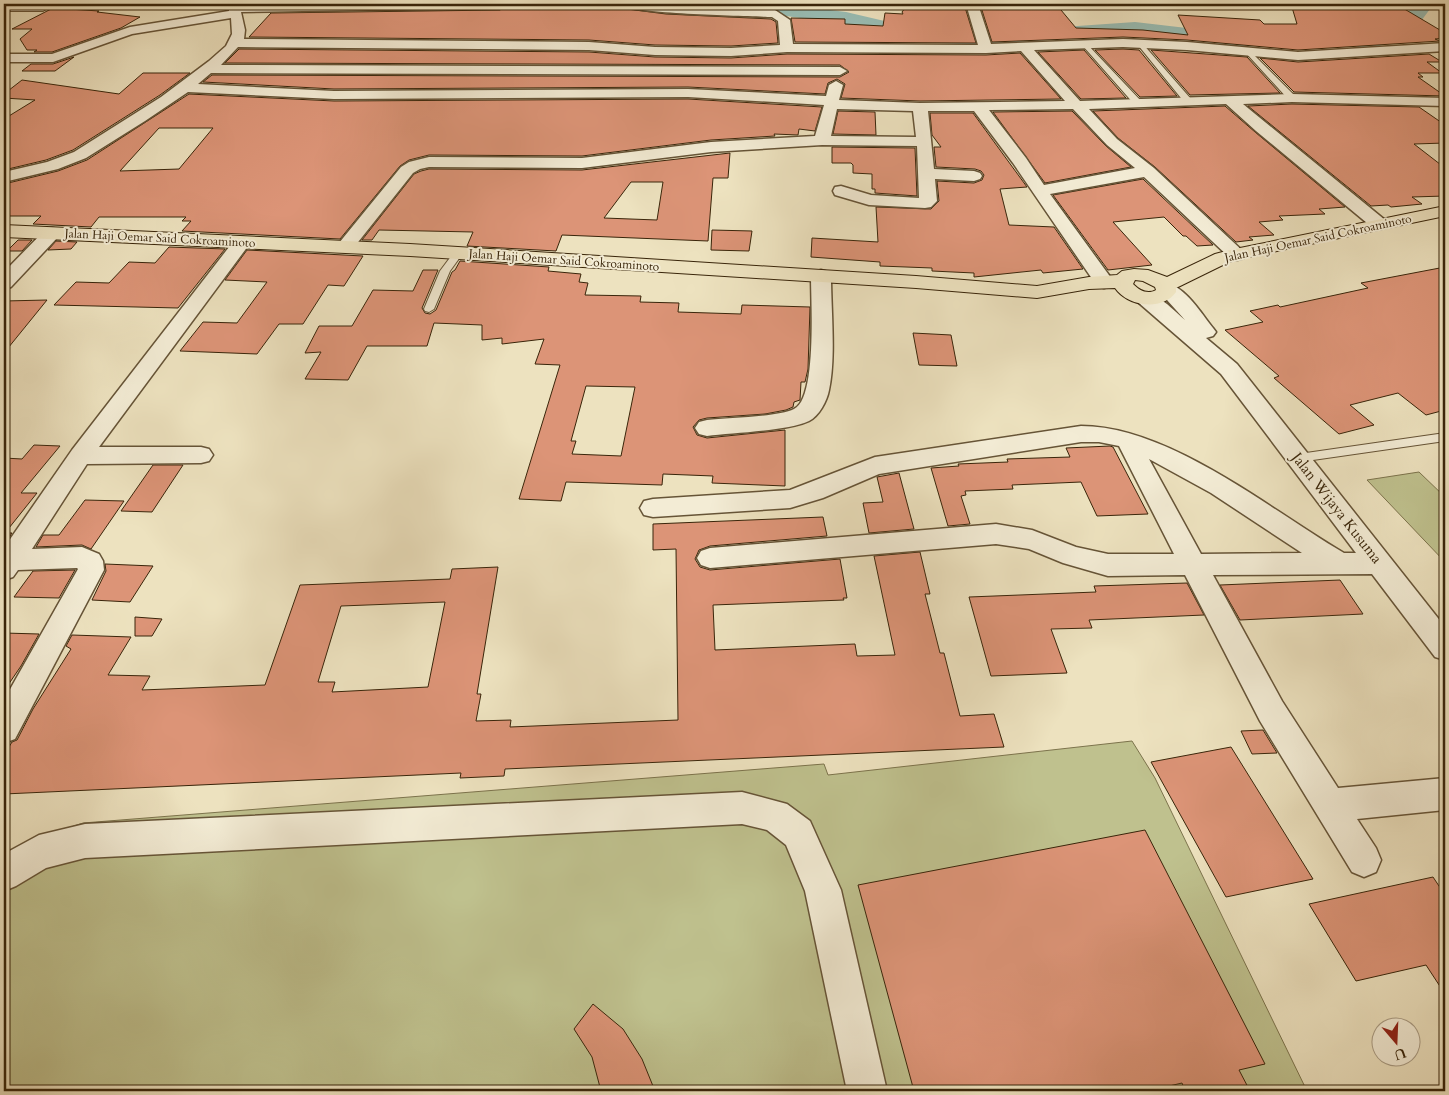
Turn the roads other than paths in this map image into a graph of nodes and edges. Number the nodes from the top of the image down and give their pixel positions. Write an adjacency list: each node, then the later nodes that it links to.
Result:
1 (10, 4): 5 (main road)
2 (500, 4): 7 (street)
3 (625, 4): 13 (street)
4 (972, 4): 8 (street)
5 (4, 9): 6 (lane)
6 (43, 9)
7 (235, 9): 9 (street); 17 (street)
8 (983, 42): 14 (street); 15 (street)
9 (235, 43): 13 (street); 18 (street)
10 (1140, 44): 11 (street); 16 (street); 23 (lane)
11 (1085, 45): 15 (street); 26 (lane)
12 (1445, 47): 16 (street)
13 (787, 48): 14 (street)
14 (847, 48): 19 (street)
15 (1025, 48): 27 (street)
16 (1248, 52): 21 (lane)
17 (4, 58)
18 (210, 69): 19 (street); 20 (street)
19 (840, 71): 25 (street)
20 (182, 87): 25 (street); 35 (street)
21 (1292, 98): 22 (street); 24 (street)
22 (1230, 100): 23 (street); 39 (street)
23 (1188, 101): 26 (street)
24 (1445, 102)
25 (831, 103): 29 (street); 30 (street)
26 (1138, 103): 27 (street)
27 (1076, 105): 28 (street); 32 (street)
28 (978, 106): 29 (street); 37 (street)
29 (920, 107): 31 (street)
30 (822, 140): 31 (street); 43 (street)
31 (924, 142): 33 (street)
32 (1148, 171): 37 (street); 45 (street)
33 (925, 174): 34 (street); 36 (street)
34 (974, 176)
35 (4, 177)
36 (841, 191)
37 (1039, 191): 50 (street)
38 (1445, 211): 39 (main road, Jalan Haji Oemar Said Cokroaminoto)
39 (1379, 224): 45 (main road, Jalan Haji Oemar Said Cokroaminoto)
40 (4, 231): 41 (main road, Jalan Haji Oemar Said Cokroaminoto)
41 (52, 233): 42 (main road, Jalan Haji Oemar Said Cokroaminoto); 48 (street)
42 (242, 242): 43 (main road, Jalan Haji Oemar Said Cokroaminoto); 58 (street)
43 (345, 247): 44 (main road, Jalan Haji Oemar Said Cokroaminoto)
44 (458, 253): 47 (main road, Jalan Haji Oemar Said Cokroaminoto); 52 (lane)
45 (1229, 256): 46 (main road); 49 (main road, Jalan Haji Oemar Said Cokroaminoto)
46 (1142, 275): 49 (main road); 50 (main road)
47 (821, 276): 51 (main road, Jalan Haji Oemar Said Cokroaminoto); 54 (street)
48 (4, 283)
49 (1166, 287): 50 (main road, Jalan Haji Oemar Said Cokroaminoto); 53 (street)
50 (1126, 289): 51 (main road, Jalan Haji Oemar Said Cokroaminoto); 51 (main road); 53 (street)
51 (1037, 292)
52 (429, 309)
53 (1229, 368): 59 (street, Jalan Wijaya Kusuma)
54 (707, 428)
55 (1445, 437): 59 (lane)
56 (1127, 440): 60 (street); 64 (street); 65 (street)
57 (201, 455): 58 (street)
58 (80, 456): 63 (street)
59 (1299, 458): 62 (street, Jalan Wijaya Kusuma)
60 (653, 508)
61 (710, 558): 64 (street)
62 (1380, 563): 65 (street); 66 (street, Jalan Wijaya Kusuma)
63 (6, 564): 67 (street)
64 (1192, 564): 65 (street); 69 (street)
65 (1340, 564)
66 (1445, 648)
67 (4, 728)
68 (1445, 794): 69 (street)
69 (1331, 805): 70 (street)
70 (1364, 860)
71 (4, 874): 72 (street)
72 (867, 1091)

